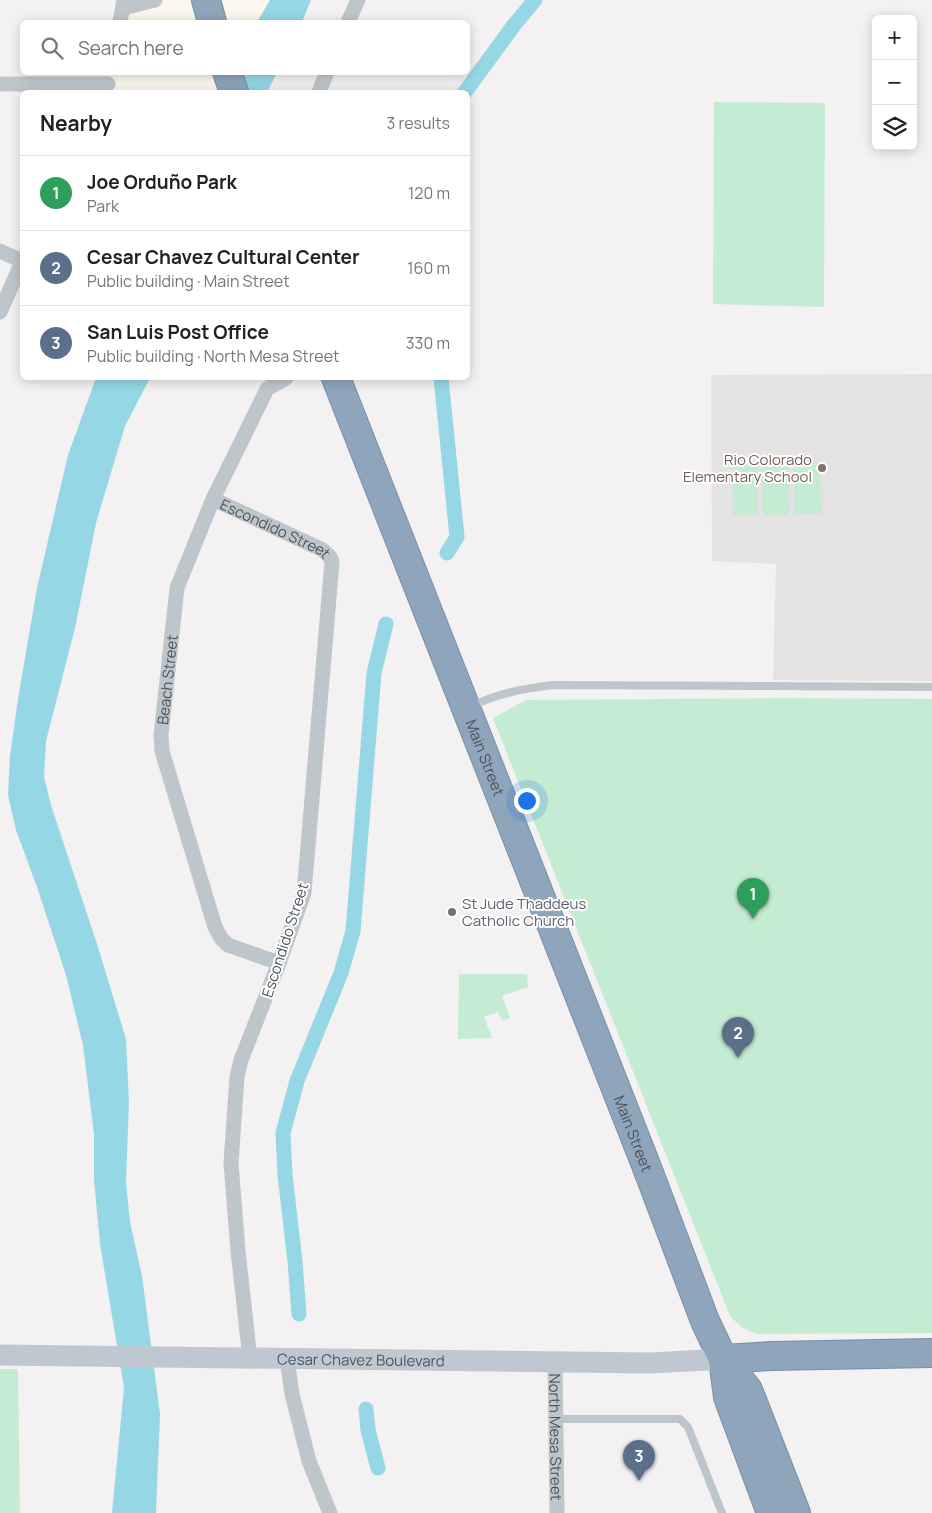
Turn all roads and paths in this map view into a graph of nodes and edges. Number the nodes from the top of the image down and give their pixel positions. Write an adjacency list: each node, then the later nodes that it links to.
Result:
1 (155, 0): 4 (street)
2 (206, 0): 5 (highway)
3 (358, 0): 6 (street)
4 (123, 10)
5 (211, 20)
6 (349, 20)
7 (326, 75): 10 (street)
8 (108, 83): 9 (street)
9 (0, 84)
10 (320, 90)
11 (0, 251): 12 (street)
12 (20, 260)
13 (20, 266): 14 (street)
14 (0, 312)
15 (283, 380): 17 (street, Beach Street)
16 (337, 380): 19 (highway, Main Street)
17 (213, 499): 20 (street, Beach Street); 20 (street, Escondido Street)
18 (932, 687): 19 (lane)
19 (466, 709): 25 (highway, Main Street)
20 (280, 963): 23 (street, Escondido Street)
21 (932, 1353): 25 (highway)
22 (0, 1355): 23 (street, Cesar Chavez Boulevard)
23 (250, 1359): 24 (street, Cesar Chavez Boulevard)
24 (287, 1359): 26 (street, Cesar Chavez Boulevard); 28 (street)
25 (723, 1359): 26 (street, Cesar Chavez Boulevard); 31 (highway, Main Street); 32 (highway, Main Street)
26 (555, 1361): 27 (street, North Mesa Street)
27 (556, 1419): 29 (street, North Mesa Street); 30 (lane)
28 (330, 1513)
29 (557, 1513)
30 (722, 1513)
31 (770, 1513)
32 (796, 1513)

